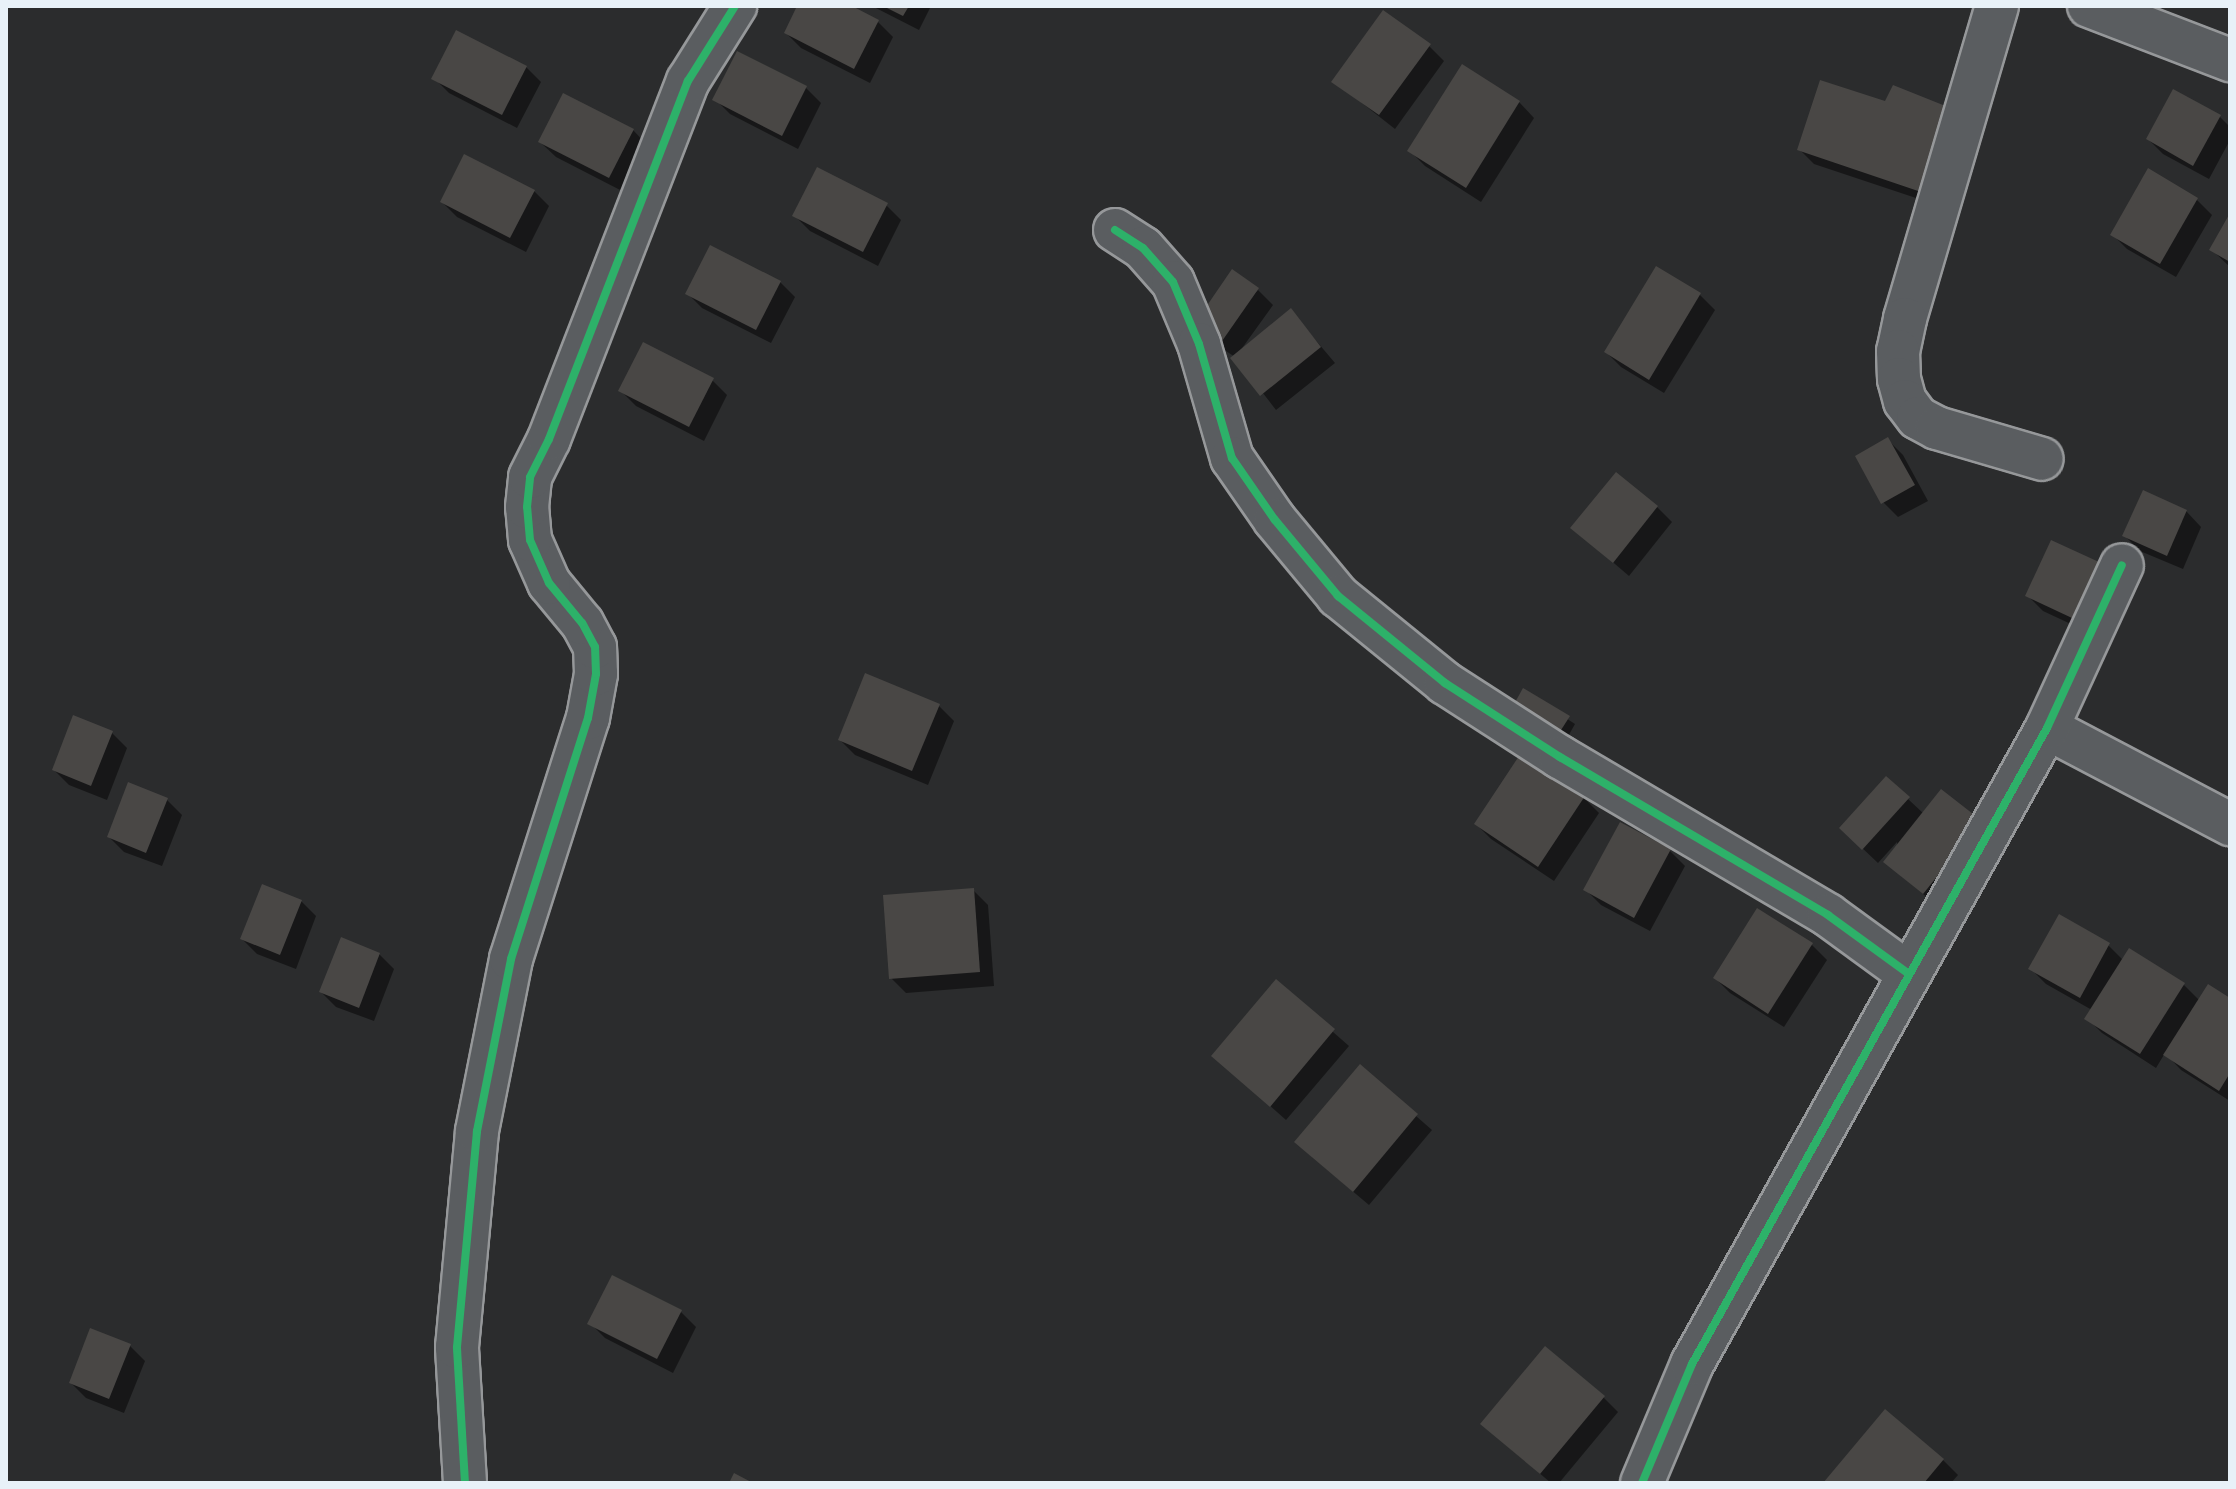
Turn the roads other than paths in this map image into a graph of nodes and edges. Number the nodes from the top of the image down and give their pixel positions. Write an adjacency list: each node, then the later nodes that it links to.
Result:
1 (735, 6): 11 (street)
2 (1997, 6): 6 (street)
3 (2089, 6): 4 (street)
4 (2230, 60)
5 (1115, 230): 10 (street)
6 (2042, 459)
7 (2122, 565): 8 (street)
8 (2047, 728): 9 (street); 10 (street)
9 (2230, 824)
10 (1909, 974): 12 (street)
11 (465, 1483)
12 (1642, 1483)

